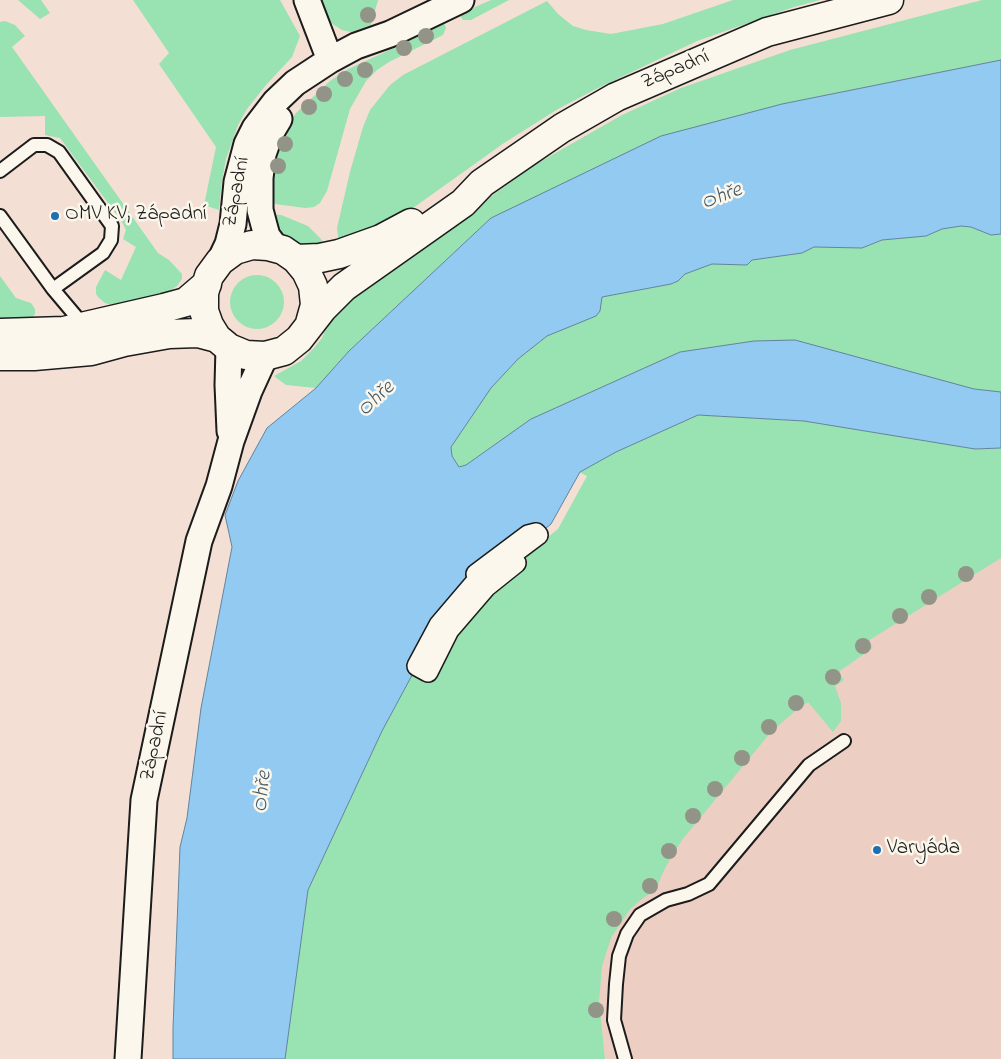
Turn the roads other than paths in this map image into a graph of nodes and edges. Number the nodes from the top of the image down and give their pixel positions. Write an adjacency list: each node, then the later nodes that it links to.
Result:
1 (307, 0): 4 (street)
2 (461, 0): 4 (street, Západní)
3 (889, 0): 6 (street, Západní)
4 (327, 62): 8 (street, Západní); 9 (street, Západní)
5 (0, 171): 10 (lane)
6 (482, 183): 8 (street, Západní); 11 (street, Západní)
7 (0, 216): 10 (lane)
8 (286, 254): 9 (street, Západní); 11 (street, Západní)
9 (213, 272): 12 (street, Západní); 14 (street, Západní)
10 (52, 289): 12 (lane)
11 (310, 324): 16 (street, Západní)
12 (84, 327): 13 (street, Západní)
13 (0, 333)
14 (223, 343): 15 (street, Západní); 16 (street, Západní); 17 (street, Západní)
15 (0, 356)
16 (265, 356): 17 (street, Západní)
17 (231, 441): 20 (street, Západní)
18 (439, 625): 18 (street)
19 (844, 741): 21 (lane)
20 (128, 1059)
21 (625, 1059)

